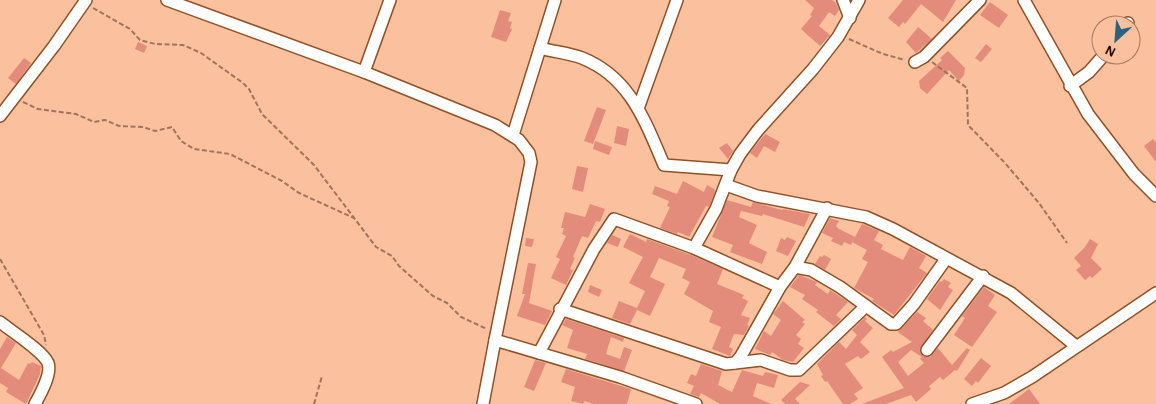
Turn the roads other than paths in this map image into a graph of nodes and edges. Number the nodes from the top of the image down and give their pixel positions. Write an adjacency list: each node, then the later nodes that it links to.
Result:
1 (167, 0): 14 (street)
2 (390, 0): 14 (street)
3 (555, 0): 11 (street)
4 (677, 0): 16 (street)
5 (843, 0): 10 (street)
6 (859, 0): 10 (street)
7 (980, 0): 12 (street)
8 (1024, 0): 15 (street)
9 (85, 1): 17 (street)
10 (850, 18): 19 (street)
11 (540, 48): 16 (street); 18 (street)
12 (914, 62)
13 (1095, 65): 15 (street)
14 (364, 72): 18 (street)
15 (1070, 86): 21 (street)
16 (639, 106): 19 (street)
17 (0, 116)
18 (513, 135): 32 (street)
19 (731, 170): 20 (street)
20 (726, 185): 22 (street); 23 (street)
21 (1156, 196)
22 (827, 208): 24 (street); 25 (street)
23 (694, 248): 27 (street); 30 (street)
24 (946, 259): 26 (street); 29 (street)
25 (795, 267): 27 (street); 29 (street)
26 (983, 276): 33 (street); 34 (street)
27 (780, 287): 36 (street)
28 (1156, 293): 33 (street)
29 (866, 306): 36 (street)
30 (560, 309): 35 (street); 36 (street)
31 (0, 322): 37 (street)
32 (495, 340): 35 (street); 38 (street)
33 (1076, 346): 40 (street)
34 (928, 350)
35 (539, 353): 39 (street)
36 (734, 363)
37 (34, 404)
38 (483, 404)
39 (696, 404)
40 (972, 404)

